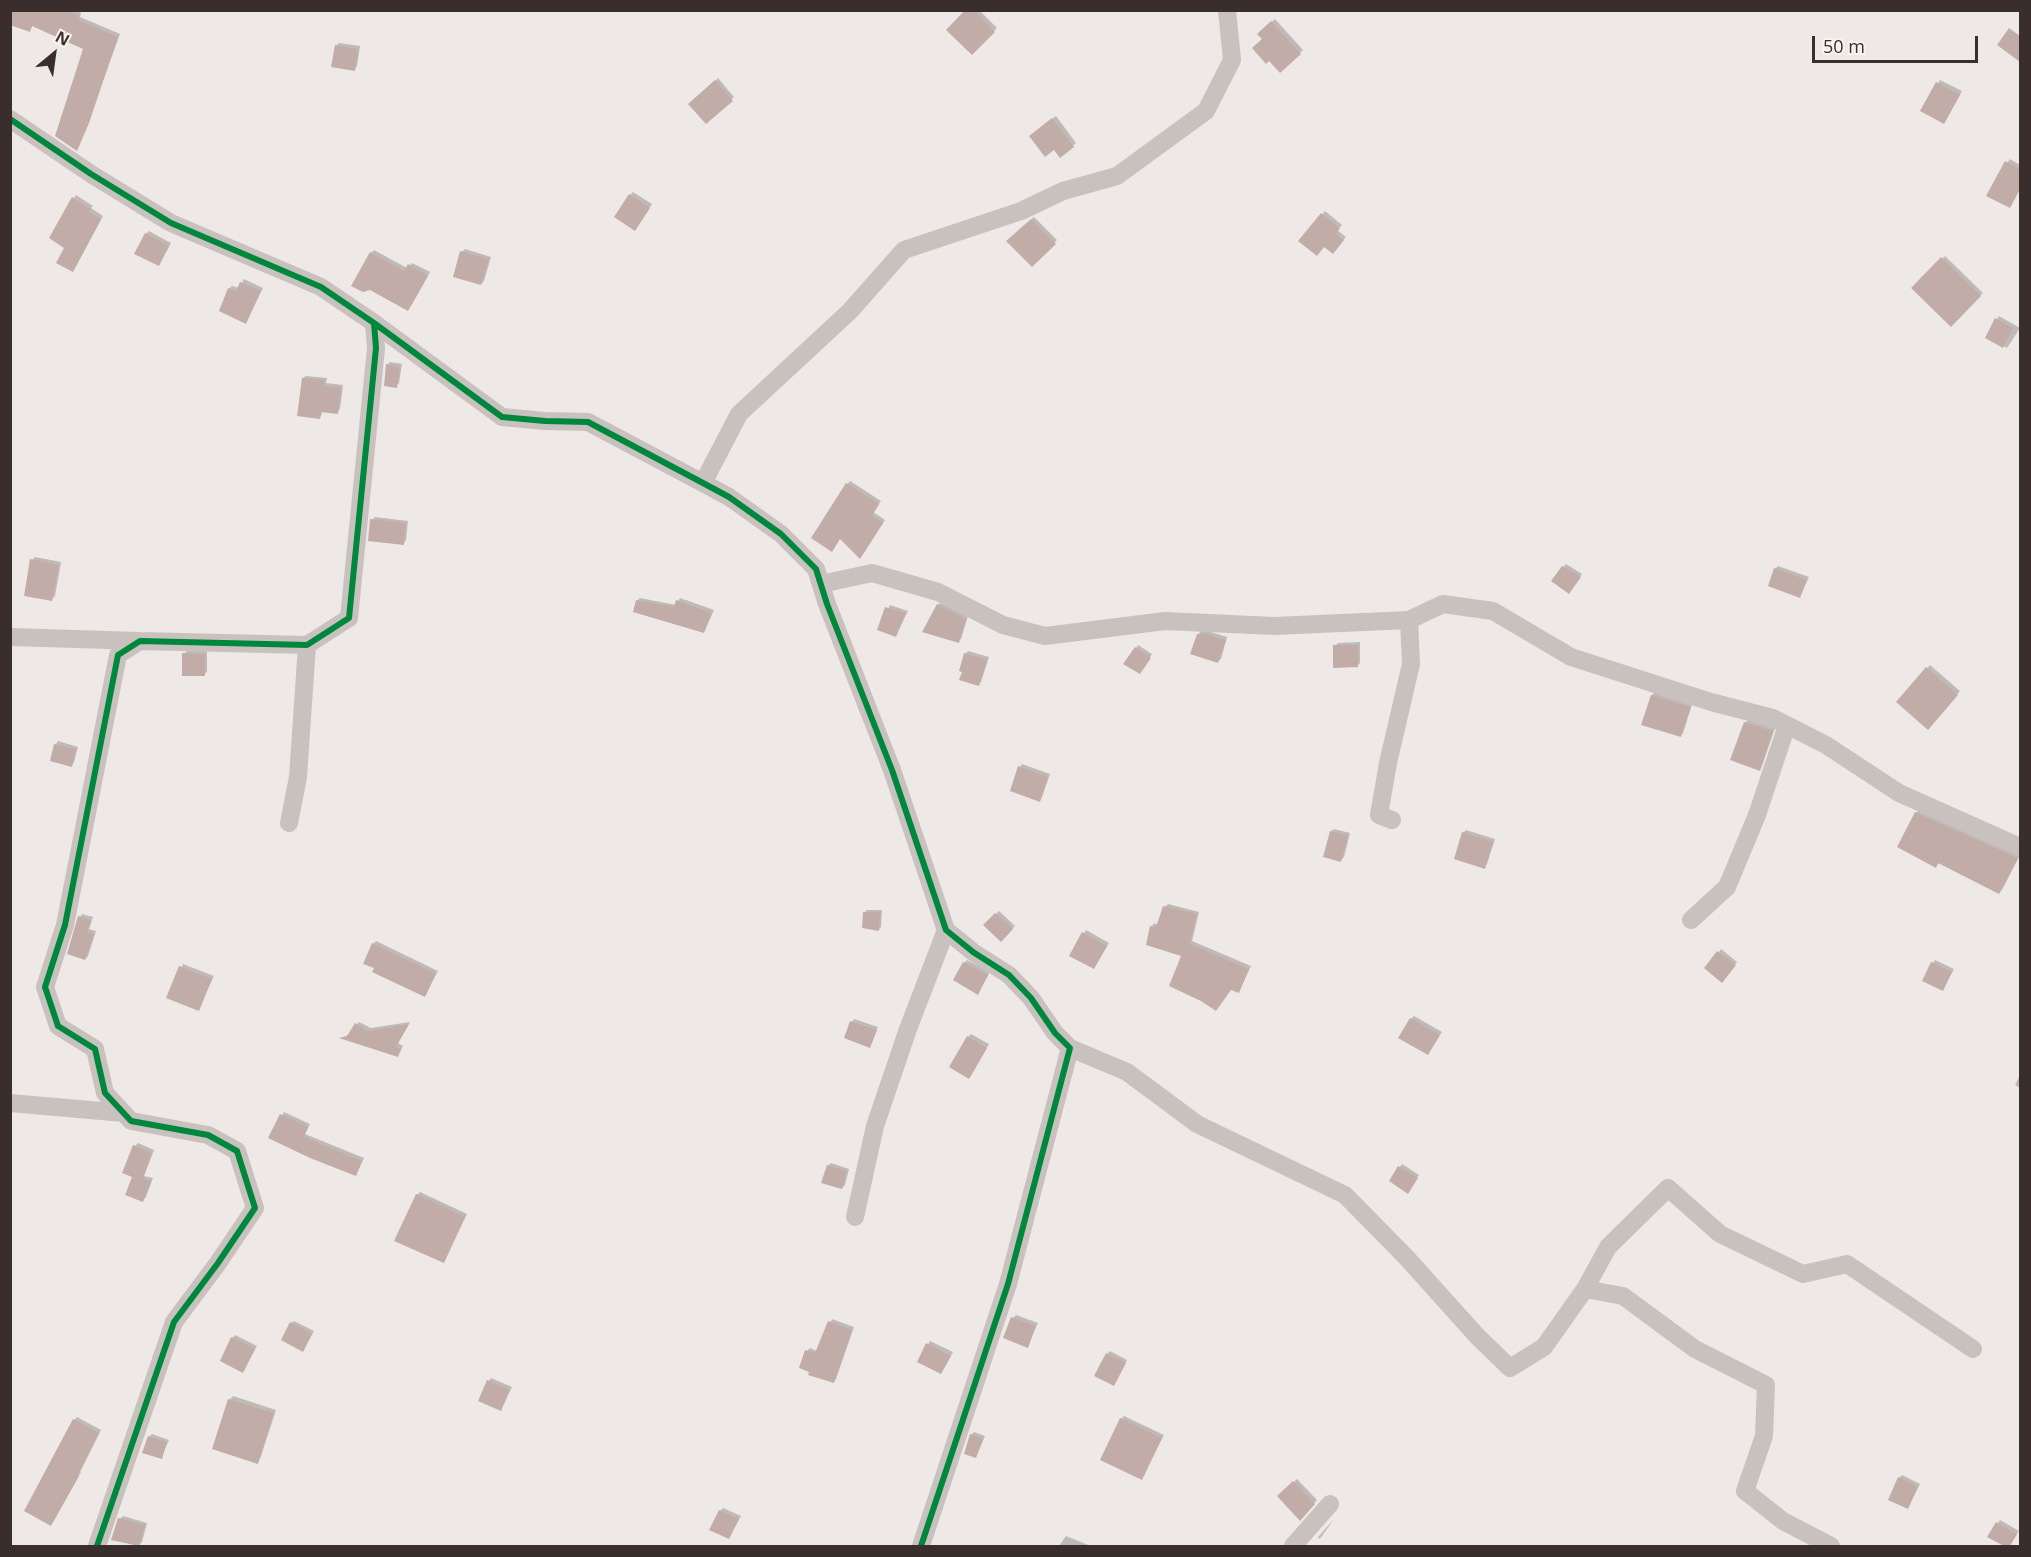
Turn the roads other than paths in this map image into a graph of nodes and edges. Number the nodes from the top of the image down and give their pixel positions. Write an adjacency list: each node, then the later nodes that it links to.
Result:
1 (1227, 10): 4 (street)
2 (10, 119): 3 (street)
3 (374, 323): 4 (street); 9 (street)
4 (703, 483): 5 (street)
5 (821, 584): 6 (street); 15 (street)
6 (1409, 620): 10 (street); 11 (street)
7 (10, 637): 8 (street)
8 (140, 641): 9 (street); 18 (street)
9 (308, 645): 12 (street)
10 (1787, 725): 13 (street); 14 (street)
11 (1392, 820)
12 (289, 823)
13 (2020, 847)
14 (1691, 920)
15 (946, 930): 16 (street); 19 (street)
16 (1070, 1048): 20 (street); 24 (street)
17 (10, 1103): 18 (street)
18 (124, 1113): 23 (street)
19 (855, 1217)
20 (1584, 1289): 21 (street); 26 (street)
21 (1972, 1349)
22 (1330, 1504): 25 (street)
23 (97, 1546)
24 (921, 1546)
25 (1293, 1546)
26 (1831, 1546)

